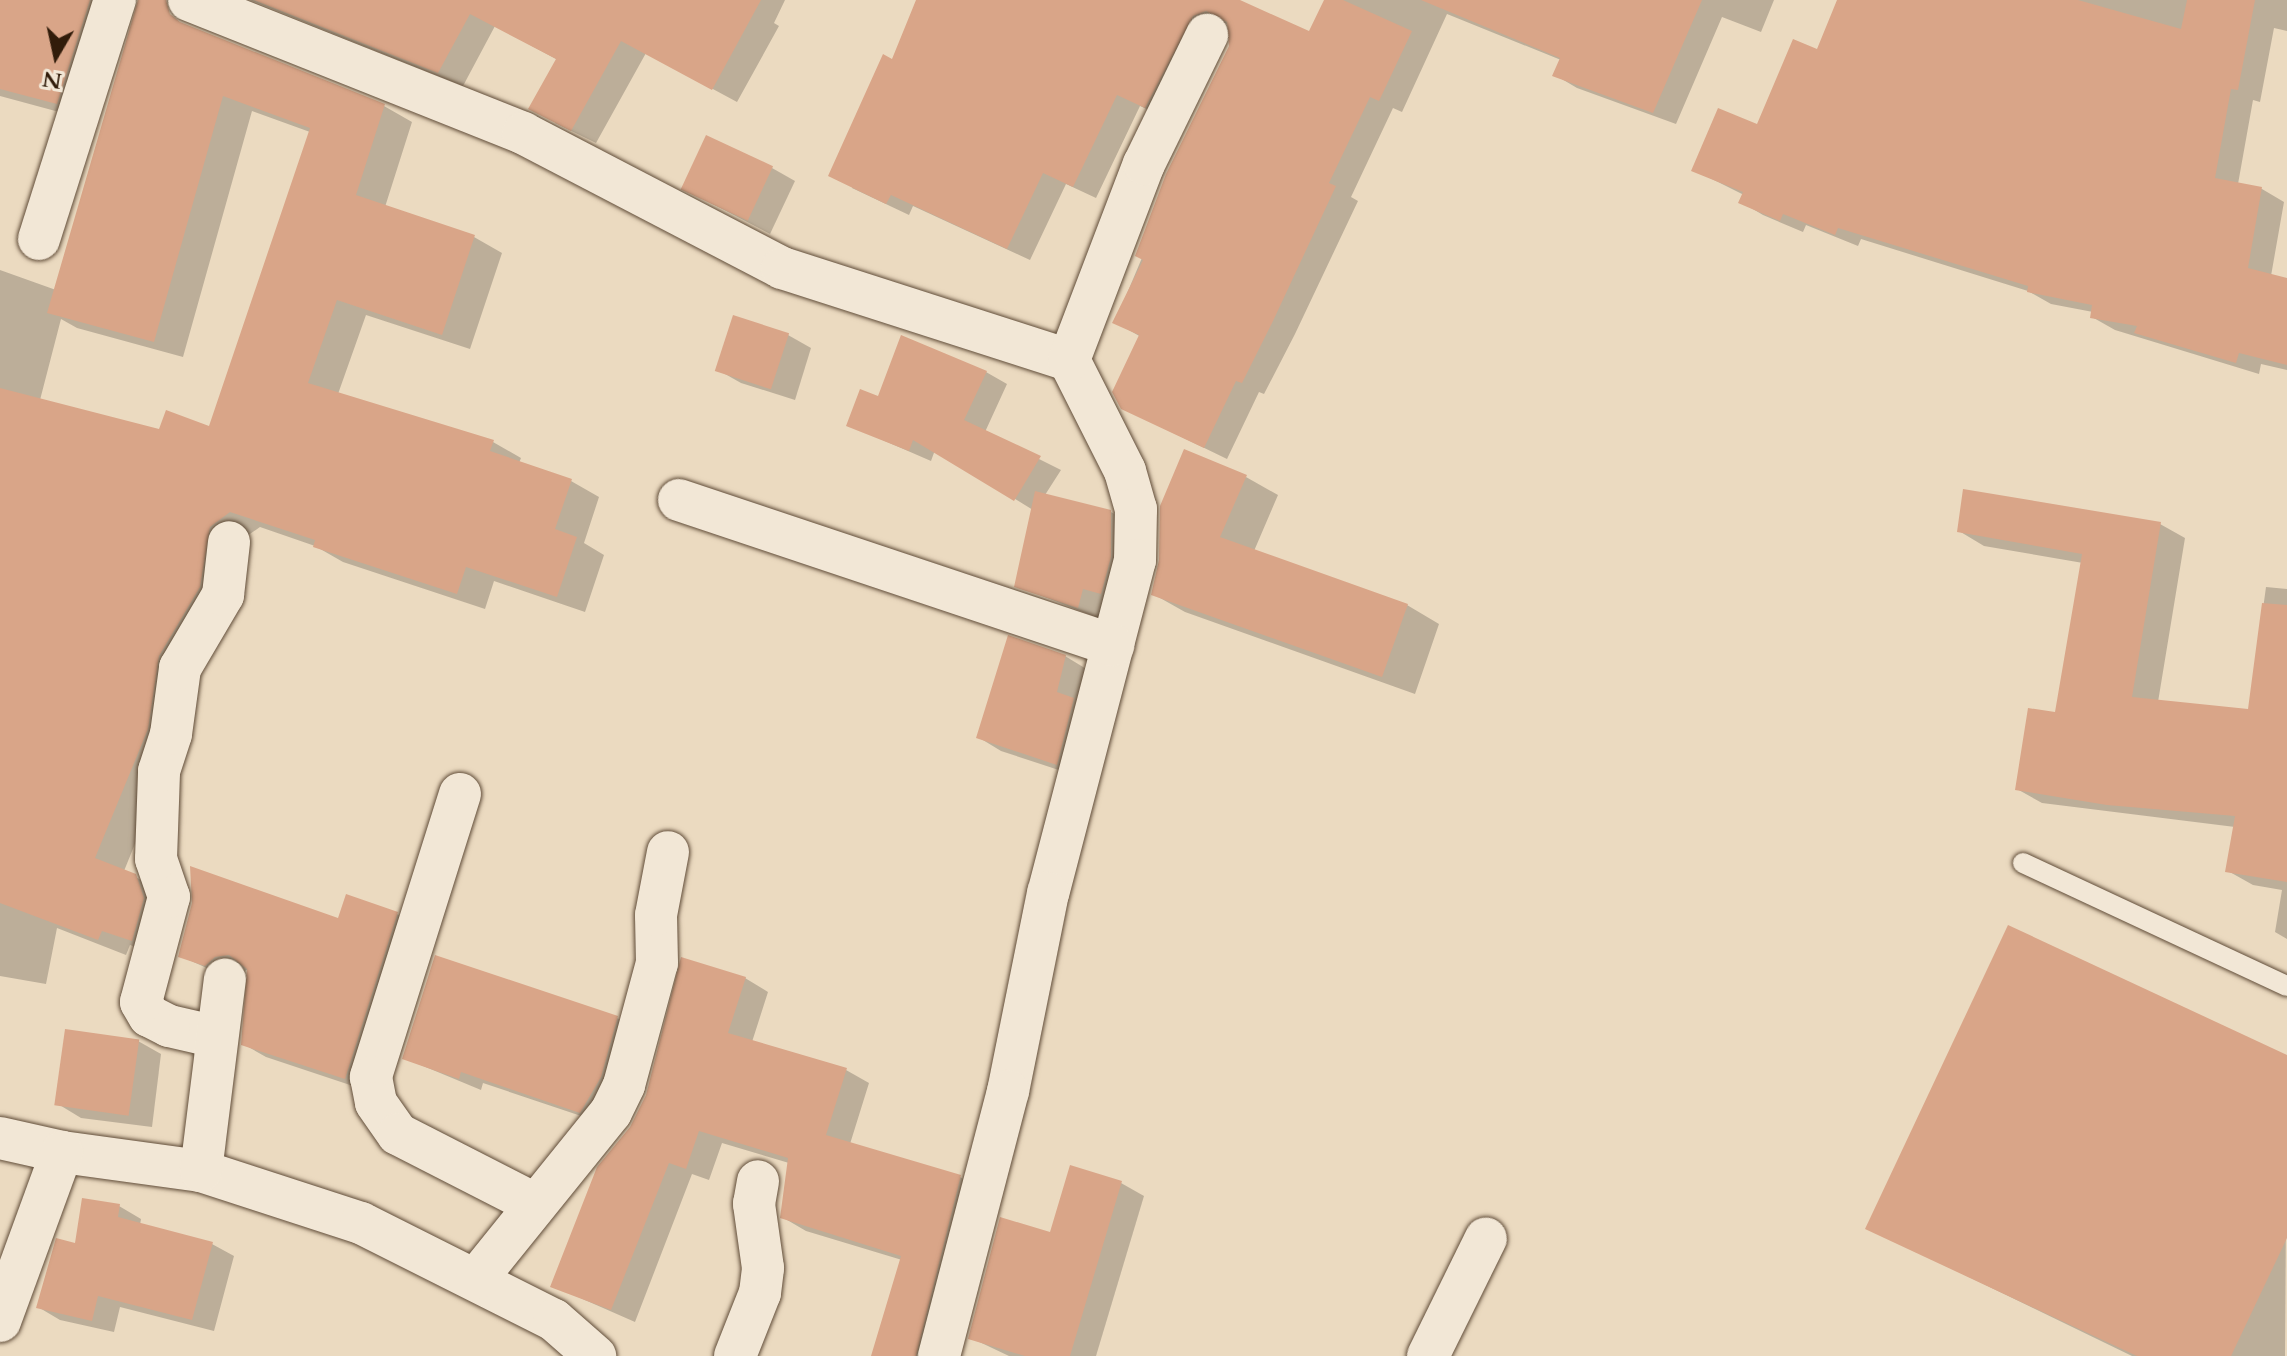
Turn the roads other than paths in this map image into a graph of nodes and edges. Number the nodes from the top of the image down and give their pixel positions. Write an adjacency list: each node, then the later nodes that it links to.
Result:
1 (115, 0): 4 (street)
2 (189, 0): 5 (street)
3 (1207, 35): 5 (street)
4 (39, 239)
5 (1069, 360): 8 (street)
6 (679, 500): 8 (street)
7 (229, 542): 14 (street)
8 (1113, 645): 25 (street)
9 (460, 794): 19 (street)
10 (668, 852): 19 (street)
11 (2023, 863): 13 (lane)
12 (225, 979): 14 (street)
13 (2287, 986)
14 (217, 1037): 17 (street)
15 (0, 1138): 16 (street)
16 (62, 1152): 17 (street); 22 (street)
17 (201, 1171): 21 (street)
18 (758, 1181): 24 (street)
19 (535, 1204): 21 (street)
20 (1486, 1238): 26 (street)
21 (477, 1278): 23 (street)
22 (0, 1321)
23 (595, 1356)
24 (735, 1356)
25 (939, 1356)
26 (1428, 1356)

